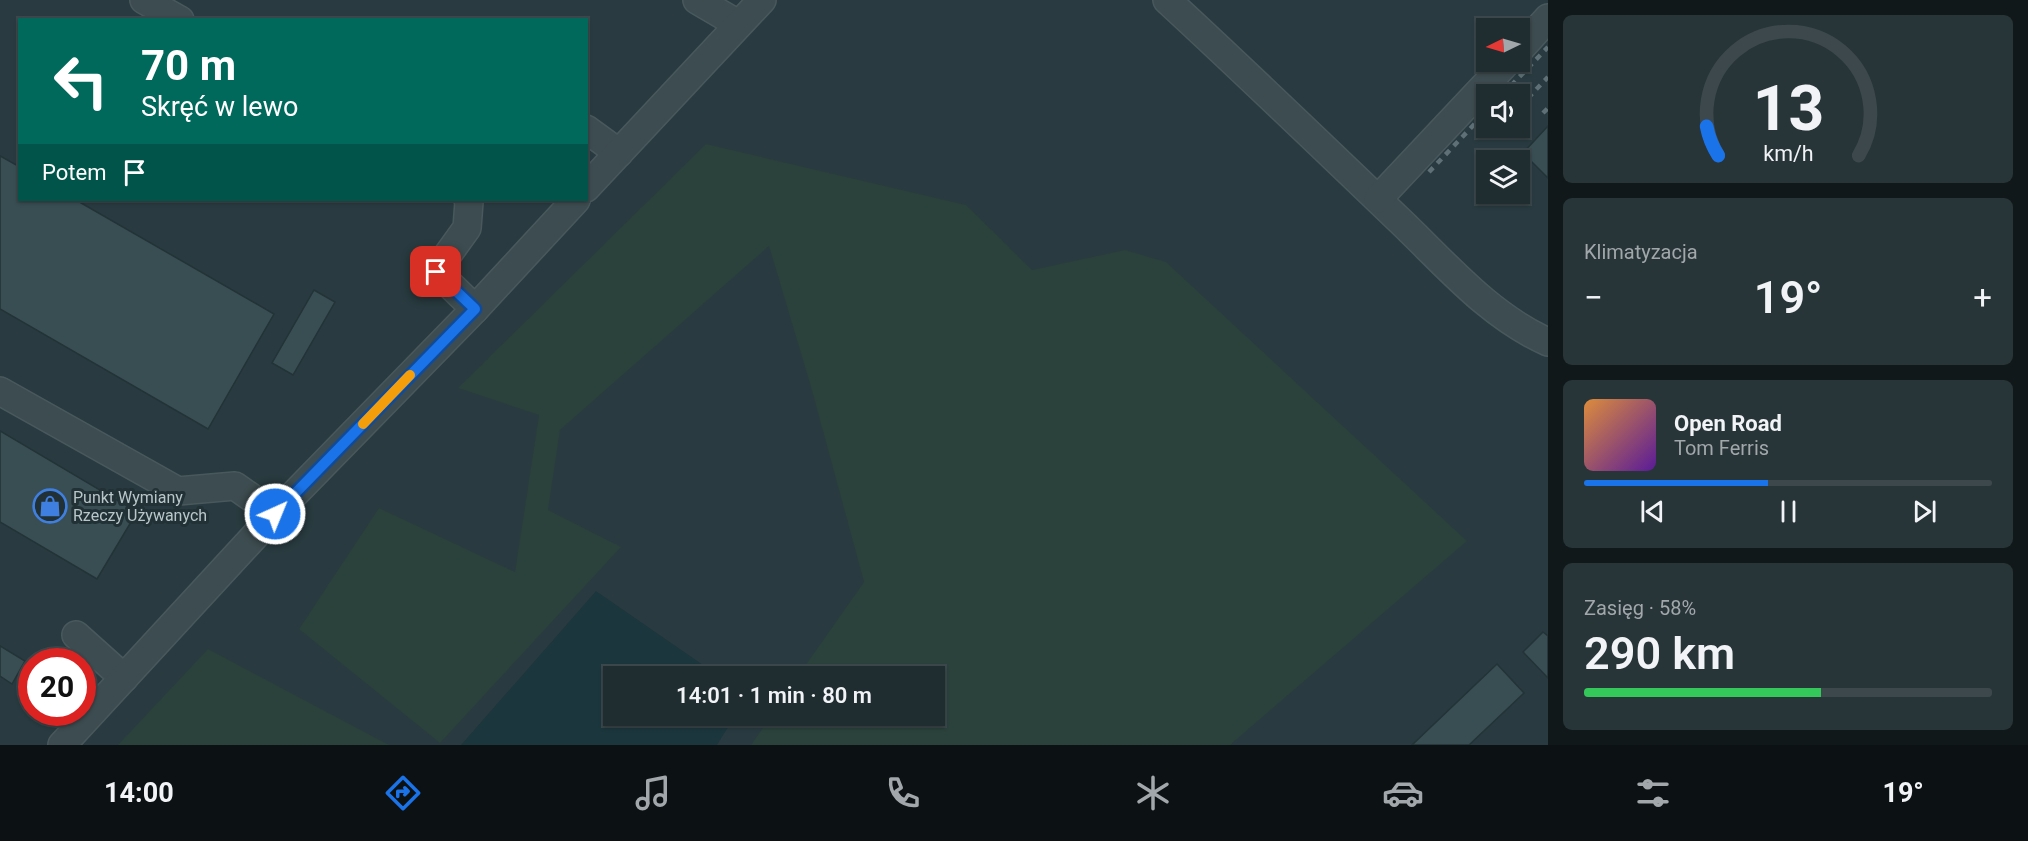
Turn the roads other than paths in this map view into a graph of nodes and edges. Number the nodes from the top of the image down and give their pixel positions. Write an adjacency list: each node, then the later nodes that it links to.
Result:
1 (144, 0): 6 (lane)
2 (697, 0): 8 (lane)
3 (762, 0): 8 (lane)
4 (1167, 0): 5 (lane)
5 (1190, 10): 14 (lane)
6 (176, 18)
7 (1548, 18): 9 (lane)
8 (738, 24): 12 (lane)
9 (1530, 38)
10 (1498, 72): 14 (lane)
11 (588, 130): 12 (lane)
12 (619, 153): 13 (lane)
13 (588, 186)
14 (1378, 199): 18 (lane)
15 (468, 201): 17 (lane)
16 (575, 201): 17 (lane)
17 (475, 309): 20 (lane)
18 (1548, 342)
19 (0, 391): 20 (lane)
20 (275, 514): 22 (lane)
21 (76, 635): 22 (lane)
22 (124, 678): 23 (lane)
23 (62, 745)

